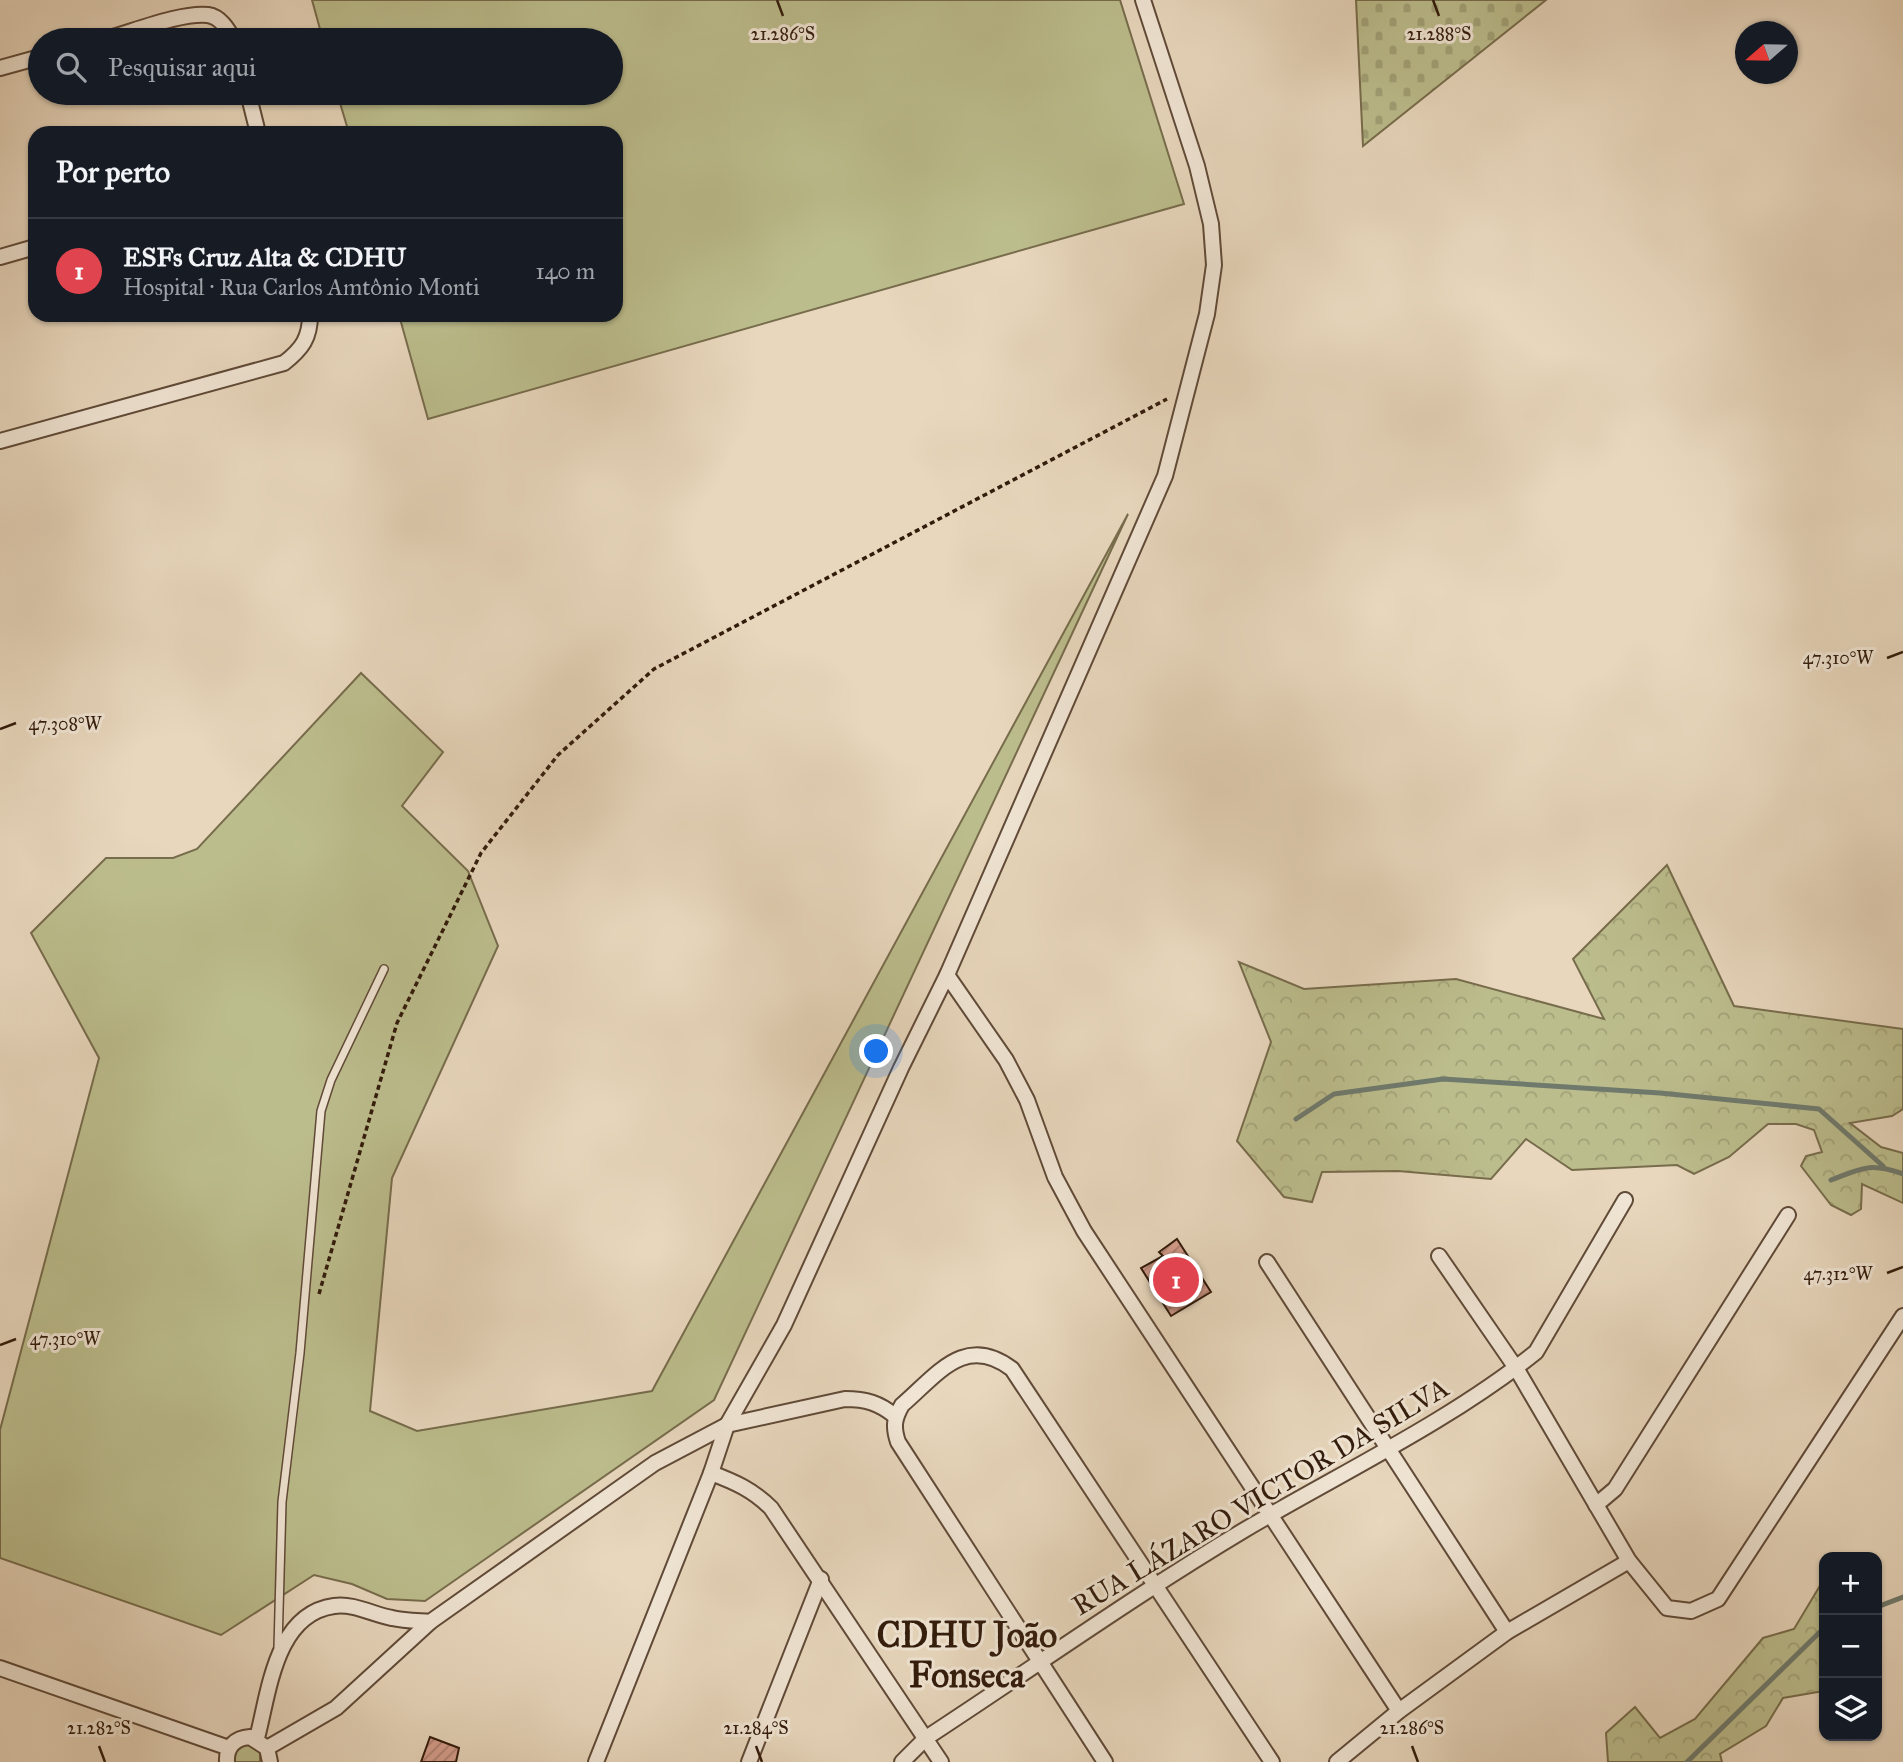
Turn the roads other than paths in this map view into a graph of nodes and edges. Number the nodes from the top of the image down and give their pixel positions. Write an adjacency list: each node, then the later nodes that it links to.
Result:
1 (1143, 0): 13 (street)
2 (146, 28): 3 (street)
3 (226, 28)
4 (28, 60): 5 (street)
5 (0, 68)
6 (251, 105): 7 (street)
7 (256, 126)
8 (28, 249): 9 (street)
9 (0, 257)
10 (310, 322): 11 (street)
11 (0, 441)
12 (384, 969): 31 (lane)
13 (947, 975): 21 (street); 25 (street)
14 (1625, 1200): 19 (street, RUA LÁZARO VICTOR DA SILVA)
15 (1788, 1215): 24 (street)
16 (1439, 1256): 19 (street)
17 (1267, 1262): 22 (street)
18 (1903, 1315): 26 (street)
19 (1516, 1368): 22 (street, RUA LÁZARO VICTOR DA SILVA); 24 (street)
20 (895, 1423): 21 (street); 28 (street); 32 (street)
21 (726, 1425): 23 (street); 29 (street)
22 (1389, 1448): 25 (street, RUA LÁZARO VICTOR DA SILVA); 30 (street)
23 (711, 1473): 27 (street); 38 (street)
24 (1596, 1505): 26 (street)
25 (1269, 1515): 28 (street, RUA LÁZARO VICTOR DA SILVA); 34 (street)
26 (1629, 1561): 30 (street)
27 (821, 1580): 35 (street); 39 (street)
28 (1154, 1584): 32 (street, RUA LÁZARO VICTOR DA SILVA); 43 (street)
29 (430, 1622): 31 (street); 36 (street)
30 (1507, 1632): 34 (street)
31 (278, 1655): 36 (street)
32 (1041, 1662): 35 (street, RUA LÁZARO VICTOR DA SILVA); 42 (street)
33 (0, 1669): 37 (street)
34 (1399, 1711): 44 (street)
35 (926, 1738): 40 (street, RUA LÁZARO VICTOR DA SILVA); 41 (street)
36 (265, 1749): 37 (street)
37 (228, 1755)
38 (596, 1762)
39 (749, 1762)
40 (902, 1762)
41 (941, 1762)
42 (1105, 1762)
43 (1272, 1762)
44 (1337, 1762)

